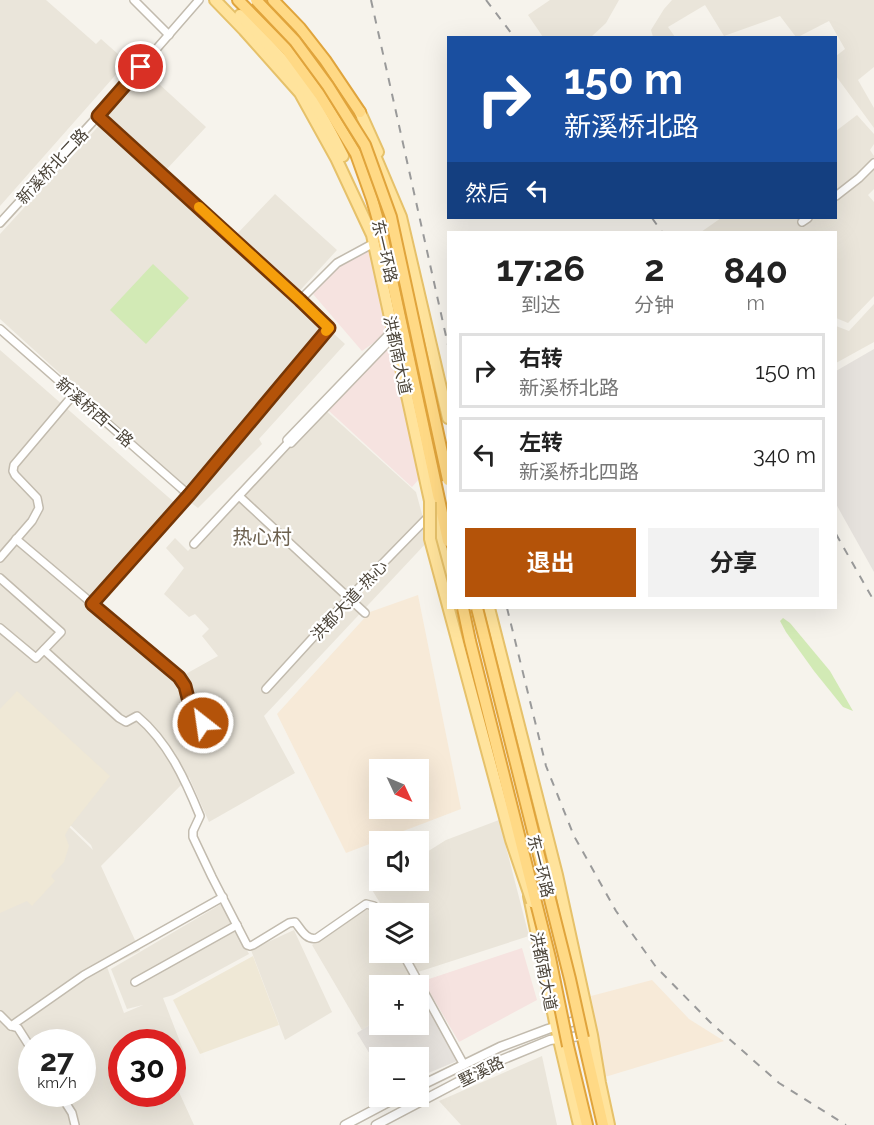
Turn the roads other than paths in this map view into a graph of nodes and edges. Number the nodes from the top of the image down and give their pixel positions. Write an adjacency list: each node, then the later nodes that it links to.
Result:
1 (134, 0): 9 (street)
2 (199, 0): 9 (street, 新溪桥北二路)
3 (216, 0): 16 (main road, 洪都南大道)
4 (225, 0): 16 (main road)
5 (238, 0): 26 (highway, 东一环路)
6 (250, 0): 14 (main road, 洪都南大道)
7 (256, 0): 22 (highway, 东一环路, bridge)
8 (273, 0): 10 (highway)
9 (169, 34): 11 (street, 新溪桥北二路)
10 (360, 112): 14 (main road)
11 (98, 116): 15 (street, 新溪桥北二路); 17 (street)
12 (874, 164): 13 (street)
13 (837, 195)
14 (401, 217): 21 (main road, 洪都南大道)
15 (0, 223)
16 (373, 239): 17 (street); 19 (main road, 洪都南大道)
17 (300, 300): 23 (street)
18 (0, 329): 20 (street, 新溪桥西一路)
19 (393, 333): 24 (street); 25 (main road, 洪都南大道)
20 (74, 394): 23 (street, 新溪桥西一路); 27 (street)
21 (447, 414)
22 (447, 475)
23 (189, 495): 34 (street)
24 (239, 496): 28 (street); 32 (street)
25 (431, 508): 30 (main road, 洪都南大道); 32 (street, 洪都大道-热心); 33 (main road, bridge)
26 (447, 536)
27 (16, 539): 29 (street); 34 (street)
28 (194, 544)
29 (0, 558)
30 (447, 573)
31 (0, 578): 42 (street)
32 (349, 598): 40 (street); 43 (street, 洪都大道-热心)
33 (447, 601)
34 (92, 604): 44 (street)
35 (449, 609): 48 (main road, bridge)
36 (456, 609): 54 (main road, 洪都南大道)
37 (463, 609): 48 (highway, 东一环路, bridge)
38 (477, 609): 67 (highway, 东一环路, bridge)
39 (489, 609): 52 (main road, 洪都南大道)
40 (366, 613)
41 (0, 627): 42 (street)
42 (44, 650): 45 (street)
43 (266, 689)
44 (203, 723)
45 (223, 897): 47 (street); 53 (street)
46 (369, 905): 47 (street)
47 (237, 925): 50 (street)
48 (550, 958): 66 (highway, 东一环路, bridge)
49 (408, 963): 58 (street)
50 (135, 982)
51 (0, 1016): 53 (street)
52 (588, 1016): 54 (street, 墅溪路); 56 (main road, 洪都南大道)
53 (11, 1026): 55 (street)
54 (556, 1027): 57 (main road, 洪都南大道); 58 (street, 墅溪路)
55 (19, 1029)
56 (592, 1035): 57 (street, 墅溪路); 68 (main road, 洪都南大道)
57 (558, 1039): 64 (street, 墅溪路); 65 (main road, 洪都南大道)
58 (464, 1065): 59 (street, 墅溪路)
59 (429, 1082)
60 (68, 1107): 62 (street)
61 (379, 1107): 63 (street)
62 (75, 1125)
63 (345, 1125)
64 (376, 1125)
65 (579, 1125)
66 (586, 1125)
67 (603, 1125)
68 (609, 1125)

